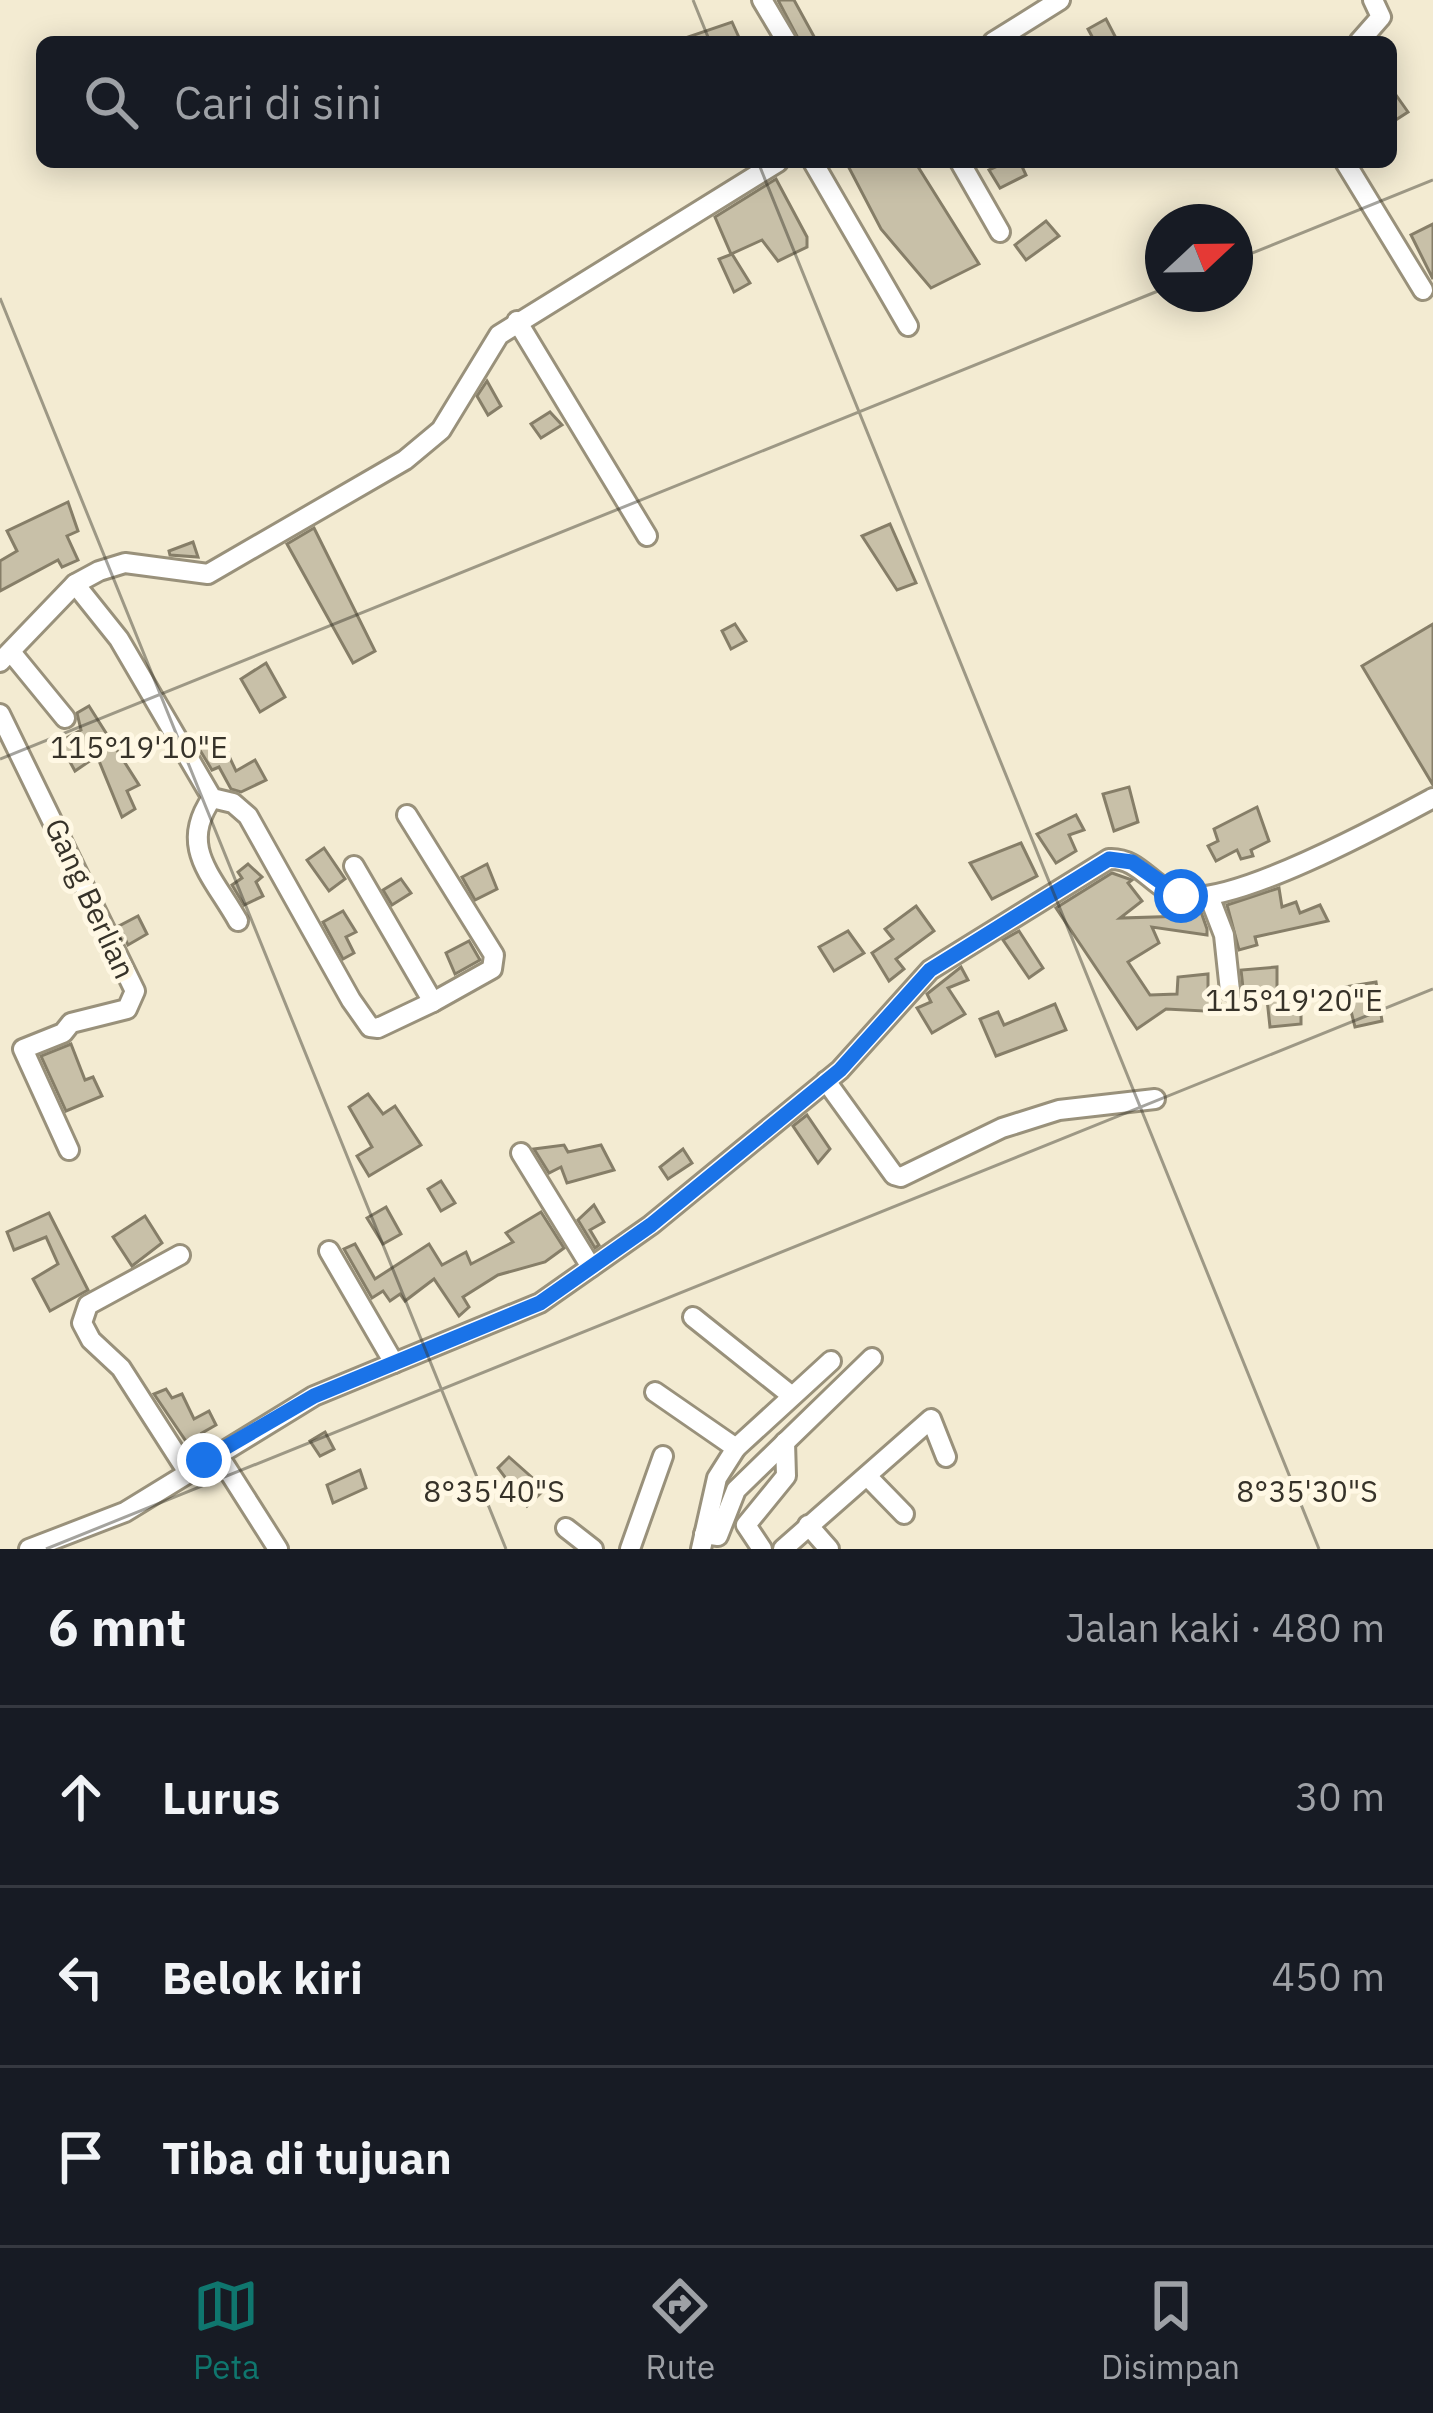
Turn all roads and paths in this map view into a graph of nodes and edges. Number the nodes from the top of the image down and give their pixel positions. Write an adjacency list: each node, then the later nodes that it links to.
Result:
1 (762, 0): 4 (street)
2 (1060, 0): 5 (street)
3 (1377, 6): 6 (street)
4 (783, 36)
5 (1003, 36)
6 (1362, 36)
7 (763, 168): 13 (street)
8 (816, 168): 14 (street)
9 (963, 168): 11 (street)
10 (1349, 168): 12 (street)
11 (1000, 232)
12 (1423, 290)
13 (517, 321): 15 (street); 16 (street)
14 (908, 326)
15 (647, 536)
16 (75, 584): 17 (street); 21 (street)
17 (4, 657): 19 (street)
18 (0, 714): 30 (street, Gang Berlian)
19 (65, 718)
20 (1433, 798): 24 (street)
21 (212, 799): 25 (street); 27 (street)
22 (407, 815): 27 (street)
23 (354, 866): 27 (street)
24 (1209, 896): 26 (street); 28 (street)
25 (238, 921)
26 (1230, 991)
27 (433, 1002)
28 (826, 1081): 29 (street); 34 (street)
29 (1155, 1099)
30 (69, 1150)
31 (520, 1153): 34 (street)
32 (329, 1251): 38 (street)
33 (180, 1255): 46 (street)
34 (591, 1267): 38 (street)
35 (693, 1317): 40 (street)
36 (872, 1358): 41 (street)
37 (831, 1361): 40 (street)
38 (394, 1363): 43 (street)
39 (655, 1392): 42 (street)
40 (792, 1396): 42 (street)
41 (784, 1442): 51 (street); 56 (street)
42 (736, 1448): 51 (street)
43 (218, 1453): 46 (street); 53 (street)
44 (663, 1456): 55 (street)
45 (946, 1457): 47 (street)
46 (187, 1471): 52 (street)
47 (867, 1475): 48 (street); 49 (street)
48 (904, 1514)
49 (808, 1525): 57 (street); 58 (street)
50 (566, 1528): 54 (street)
51 (703, 1541)
52 (29, 1549)
53 (278, 1549)
54 (593, 1549)
55 (630, 1549)
56 (762, 1549)
57 (783, 1549)
58 (830, 1549)

